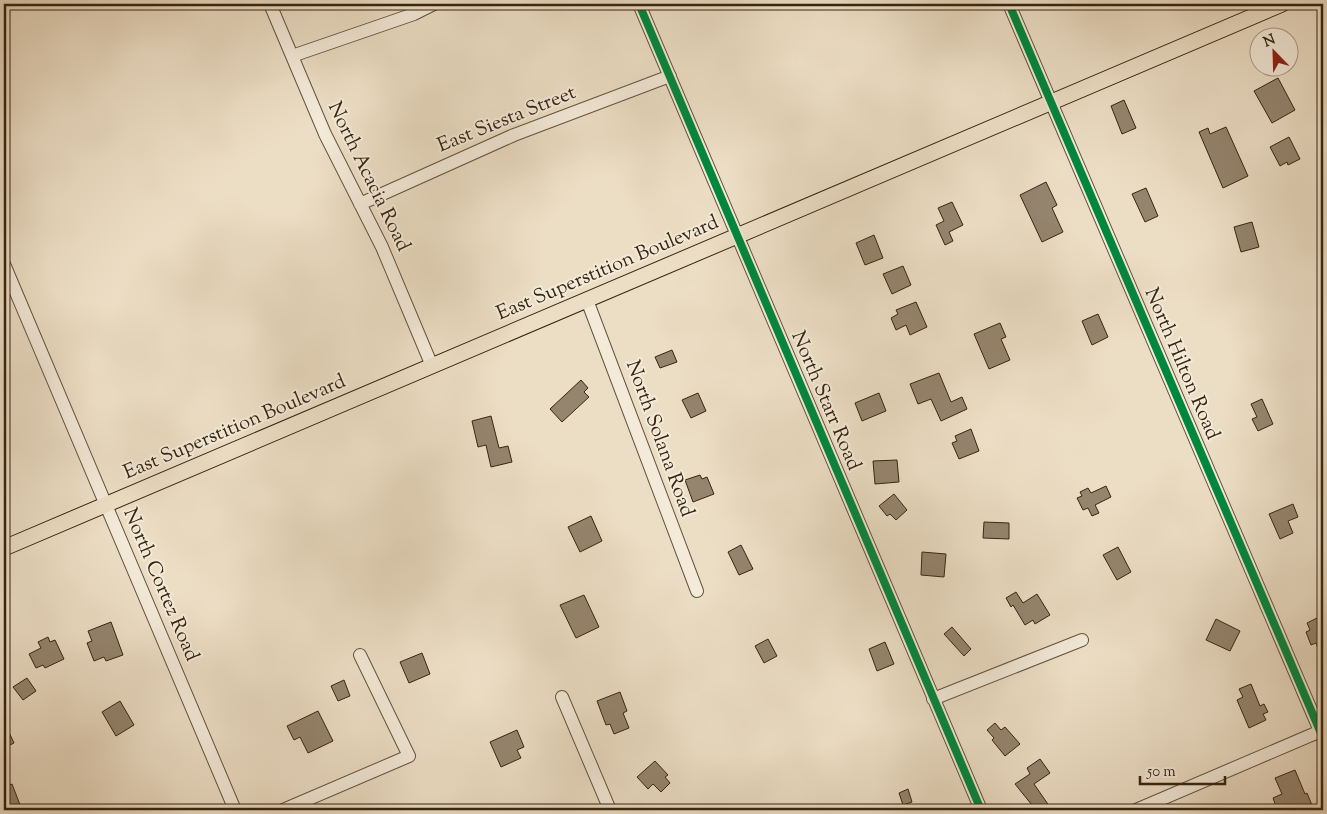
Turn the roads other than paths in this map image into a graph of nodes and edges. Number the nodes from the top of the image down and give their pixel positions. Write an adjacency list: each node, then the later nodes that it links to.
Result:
1 (270, 4): 6 (street, North Acacia Road)
2 (434, 4): 6 (street)
3 (639, 4): 7 (street, North Starr Road)
4 (1009, 4): 8 (street, North Hilton Road)
5 (1282, 4): 8 (main road, East Superstition Boulevard)
6 (292, 56): 9 (street, North Acacia Road)
7 (670, 76): 9 (street, East Siesta Street); 10 (street, North Starr Road)
8 (1052, 102): 10 (main road, East Superstition Boulevard); 21 (street, North Hilton Road)
9 (360, 204): 13 (street, North Acacia Road)
10 (737, 236): 12 (main road, East Superstition Boulevard); 20 (street, North Starr Road)
11 (4, 264): 14 (street, North Cortez Road)
12 (587, 300): 13 (main road, East Superstition Boulevard); 16 (street, North Solana Road)
13 (432, 366): 14 (main road, East Superstition Boulevard)
14 (106, 505): 15 (main road, East Superstition Boulevard); 22 (street, North Cortez Road)
15 (4, 548)
16 (697, 591)
17 (1082, 640): 20 (street)
18 (360, 655): 23 (street)
19 (562, 697): 24 (street)
20 (933, 699): 25 (street, North Starr Road)
21 (1322, 733): 26 (street)
22 (235, 810)
23 (283, 810)
24 (610, 810)
25 (981, 810)
26 (1136, 810)

